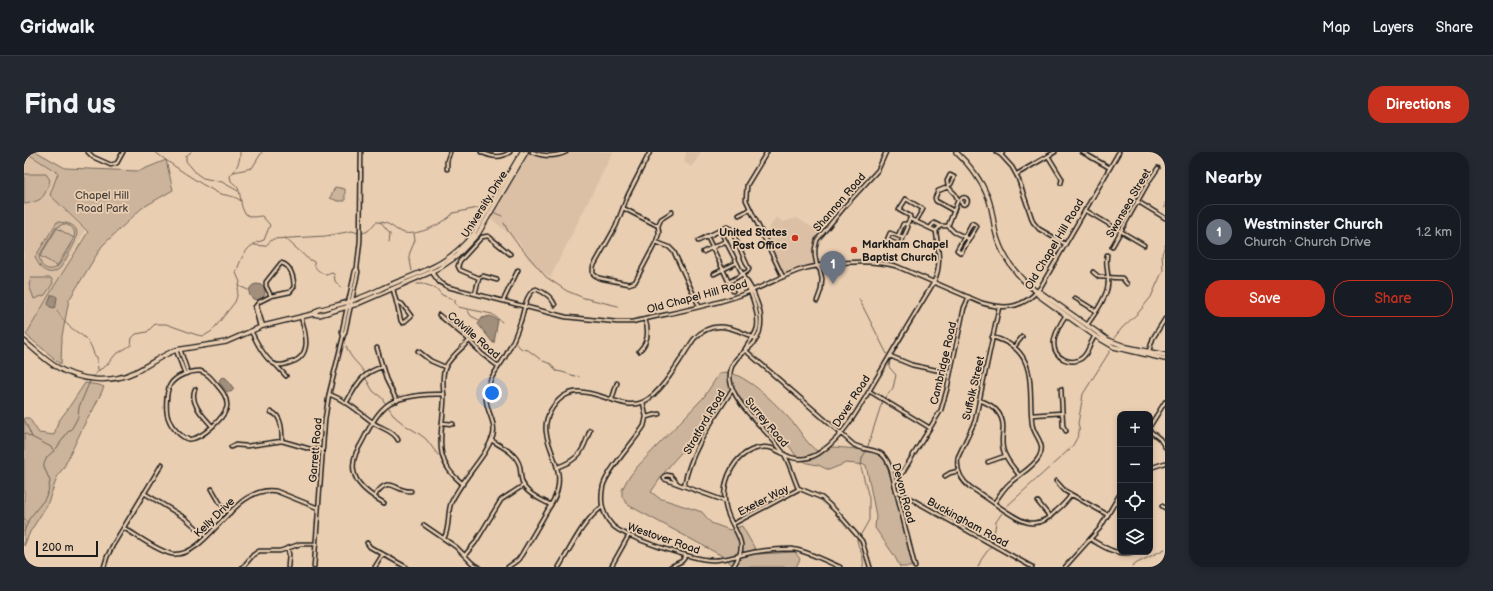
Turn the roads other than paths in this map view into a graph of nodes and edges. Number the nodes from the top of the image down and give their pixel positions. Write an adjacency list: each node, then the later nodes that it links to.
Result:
1 (88, 152): 2 (street)
2 (123, 152)
3 (361, 152): 83 (street, Garrett Road)
4 (450, 152): 24 (street)
5 (481, 152): 6 (street)
6 (510, 152)
7 (522, 152): 64 (main road, University Drive)
8 (526, 152): 64 (main road, University Drive)
9 (532, 152): 10 (street)
10 (566, 152)
11 (650, 152): 28 (street)
12 (767, 152): 29 (street)
13 (886, 152): 61 (street, Shannon Road)
14 (956, 152): 78 (main road)
15 (996, 152): 20 (street)
16 (1003, 152): 20 (street)
17 (1055, 152): 21 (street)
18 (1082, 152): 22 (street)
19 (1119, 152): 22 (street, Old Chapel Hill Road)
20 (1001, 156): 25 (street)
21 (1048, 156): 25 (street); 26 (street)
22 (1110, 168): 30 (street, Old Chapel Hill Road)
23 (1158, 168): 27 (street, Swansea Street)
24 (447, 169)
25 (1017, 174): 53 (street)
26 (1061, 183)
27 (1137, 201): 34 (street); 44 (street, Swansea Street)
28 (623, 208): 38 (street); 52 (street)
29 (749, 210): 33 (street); 69 (street)
30 (1085, 210): 44 (street); 53 (street, Old Chapel Hill Road)
31 (954, 211): 31 (street); 40 (street)
32 (672, 212): 38 (street)
33 (739, 215)
34 (1165, 218)
35 (910, 219): 36 (street); 36 (street); 37 (street)
36 (916, 222): 41 (street)
37 (907, 224): 46 (street); 48 (street)
38 (658, 226): 52 (street)
39 (940, 226): 40 (street); 41 (street); 43 (street)
40 (948, 226): 47 (street)
41 (930, 228): 43 (street)
42 (720, 230): 45 (street); 51 (street); 67 (street)
43 (936, 231): 73 (street, Dover Road)
44 (1120, 231): 54 (street); 55 (street, Swansea Street)
45 (707, 236): 50 (street); 56 (street)
46 (898, 236): 48 (street); 48 (street)
47 (964, 237): 49 (street); 49 (street); 49 (street)
48 (903, 238)
49 (969, 239)
50 (698, 241)
51 (726, 241): 56 (street); 60 (street)
52 (656, 242): 88 (street)
53 (1065, 244): 78 (street, Old Chapel Hill Road)
54 (1144, 245)
55 (1112, 247)
56 (712, 248): 57 (street); 63 (street)
57 (703, 252)
58 (510, 254): 70 (street)
59 (1107, 255): 68 (street)
60 (736, 263): 63 (street); 67 (street)
61 (817, 266): 69 (street, Old Chapel Hill Road); 73 (street, Old Chapel Hill Road); 85 (street, Shannon Road)
62 (518, 270): 84 (street)
63 (723, 270): 66 (street); 72 (street)
64 (431, 271): 75 (main road); 79 (street, Old Chapel Hill Road); 83 (main road)
65 (1093, 272): 68 (street)
66 (714, 274)
67 (742, 274): 72 (street); 77 (street)
68 (1108, 276): 74 (street); 93 (street)
69 (783, 277): 77 (street, Old Chapel Hill Road)
70 (479, 278): 71 (street); 79 (street)
71 (497, 280)
72 (729, 282): 76 (street)
73 (934, 282): 81 (street, Old Chapel Hill Road); 118 (street, Dover Road)
74 (1127, 284)
75 (393, 288): 86 (street); 89 (main road)
76 (734, 291)
77 (751, 291): 88 (street, Old Chapel Hill Road); 106 (street)
78 (1037, 292): 91 (street, Old Chapel Hill Road); 97 (main road); 102 (main road)
79 (475, 294): 84 (street, Old Chapel Hill Road)
80 (271, 296): 80 (street); 101 (street)
81 (969, 297): 91 (street, Old Chapel Hill Road); 124 (street, Cambridge Road)
82 (1074, 298): 93 (street)
83 (351, 301): 89 (street, Garrett Road); 95 (main road)
84 (503, 301): 90 (street, Old Chapel Hill Road)
85 (817, 301)
86 (397, 302): 92 (street); 94 (street)
87 (555, 305): 90 (street)
88 (699, 306): 99 (street, Old Chapel Hill Road)
89 (349, 307): 95 (main road); 132 (street, Garrett Road)
90 (525, 307): 99 (street, Old Chapel Hill Road); 121 (street)
91 (998, 307): 107 (street, Suffolk Street)
92 (405, 309): 94 (street); 94 (street)
93 (1096, 311): 102 (street)
94 (399, 312)
95 (313, 314): 98 (main road)
96 (440, 315): 109 (street, Colville Road)
97 (1066, 315): 104 (main road); 104 (street)
98 (301, 316): 101 (main road); 120 (street)
99 (645, 318): 113 (street)
100 (1165, 318): 116 (street)
101 (261, 326): 103 (main road)
102 (1087, 326): 116 (main road)
103 (251, 331): 112 (main road); 120 (street)
104 (1095, 336): 119 (main road)
105 (1022, 337): 110 (street)
106 (755, 338): 114 (street); 137 (street)
107 (992, 338): 110 (street); 135 (street, Suffolk Street)
108 (24, 341): 112 (main road)
109 (469, 341): 121 (street, Colville Road); 123 (street)
110 (1014, 347): 143 (street)
111 (377, 348): 122 (street)
112 (178, 350): 125 (street)
113 (639, 350)
114 (745, 350): 129 (street, Surrey Road); 153 (street, Devon Road)
115 (418, 351): 123 (street)
116 (1149, 351): 117 (main road)
117 (1165, 355)
118 (890, 356): 124 (street); 131 (street, Dover Road)
119 (1165, 359)
120 (275, 364): 126 (street)
121 (498, 366): 156 (street)
122 (382, 367): 136 (street); 139 (street)
123 (445, 367): 133 (street)
124 (950, 373): 150 (street, Cambridge Road)
125 (186, 374): 149 (street); 149 (street)
126 (286, 376)
127 (617, 383): 134 (street)
128 (195, 389): 149 (street)
129 (732, 389): 161 (street, Surrey Road); 178 (street, Stratford Road)
130 (1061, 389): 141 (street)
131 (869, 391): 150 (street); 153 (street, Dover Road)
132 (329, 394): 139 (street); 160 (street, Garrett Road)
133 (444, 394): 136 (street); 147 (street)
134 (612, 399): 137 (street); 166 (street)
135 (979, 400): 162 (street); 170 (street, Suffolk Street)
136 (397, 401): 146 (street)
137 (643, 402): 144 (street)
138 (1165, 402): 145 (street)
139 (346, 403): 146 (street)
140 (271, 412): 157 (street)
141 (1062, 413): 143 (street); 152 (street)
142 (659, 414): 144 (street)
143 (1032, 415): 171 (street)
144 (646, 416): 192 (street)
145 (1153, 421)
146 (373, 422): 155 (street); 185 (street)
147 (442, 423): 148 (street); 175 (street)
148 (453, 424)
149 (212, 426)
150 (930, 428): 169 (street, Cambridge Road)
151 (590, 430): 166 (street)
152 (1066, 431)
153 (840, 433): 161 (street, Dover Road); 168 (street, Devon Road)
154 (1153, 433): 159 (street)
155 (398, 440)
156 (491, 440): 175 (street); 177 (street)
157 (282, 441): 158 (street); 160 (street)
158 (230, 447)
159 (1165, 447)
160 (322, 450): 193 (street, Garrett Road)
161 (784, 455): 180 (street, Surrey Road); 187 (street, Dover Road)
162 (1005, 456): 163 (street); 171 (street)
163 (988, 462)
164 (1165, 462): 167 (street)
165 (162, 464): 183 (street)
166 (558, 467): 191 (street)
167 (1153, 467)
168 (892, 470): 169 (street); 174 (street, Devon Road)
169 (904, 470): 174 (street, Cambridge Road)
170 (958, 470): 172 (street); 190 (street)
171 (1019, 475): 190 (street)
172 (945, 476)
173 (1056, 481): 184 (street)
174 (894, 483): 182 (street, Devon Road)
175 (463, 484): 202 (street)
176 (678, 484): 176 (street); 178 (street)
177 (524, 485): 191 (street); 209 (street)
178 (684, 486): 187 (street)
179 (212, 489): 194 (street)
180 (799, 489): 197 (street, Exeter Way); 225 (street)
181 (411, 491): 185 (street)
182 (896, 491): 226 (street, Devon Road); 227 (street, Buckingham Road)
183 (144, 493): 199 (street); 201 (street)
184 (1071, 495): 195 (street); 196 (street)
185 (374, 497): 189 (street)
186 (1117, 499): 195 (street)
187 (725, 501): 197 (street, Dover Road)
188 (1038, 502): 196 (street)
189 (384, 503)
190 (994, 503): 196 (street)
191 (551, 505): 219 (street)
192 (602, 507): 200 (street, Westover Road); 220 (street)
193 (318, 508): 194 (street, Kelly Drive); 205 (street, Garrett Road)
194 (230, 513): 201 (street, Kelly Drive)
195 (1108, 515): 203 (street)
196 (1050, 517)
197 (733, 524): 211 (street, Dover Road)
198 (424, 525): 202 (street)
199 (124, 528): 201 (street, Kelly Drive); 212 (street)
200 (629, 535): 210 (street, Westover Road); 221 (street)
201 (206, 536)
202 (444, 538): 209 (street)
203 (1090, 539): 207 (street); 228 (street)
204 (367, 543): 208 (street)
205 (316, 544): 206 (street); 215 (street, Garrett Road)
206 (287, 548): 213 (street); 214 (street)
207 (1117, 552)
208 (383, 554): 216 (street); 217 (street)
209 (465, 555): 218 (street)
210 (686, 556): 211 (street, Westover Road); 222 (street)
211 (739, 556): 223 (street, Dover Road); 224 (street, Westover Road)
212 (104, 567)
213 (243, 567)
214 (288, 567)
215 (314, 567)
216 (375, 567)
217 (406, 567)
218 (479, 567)
219 (508, 567)
220 (559, 567)
221 (611, 567)
222 (670, 567)
223 (733, 567)
224 (840, 567)
225 (870, 567)
226 (915, 567)
227 (1032, 567)
228 (1065, 567)

